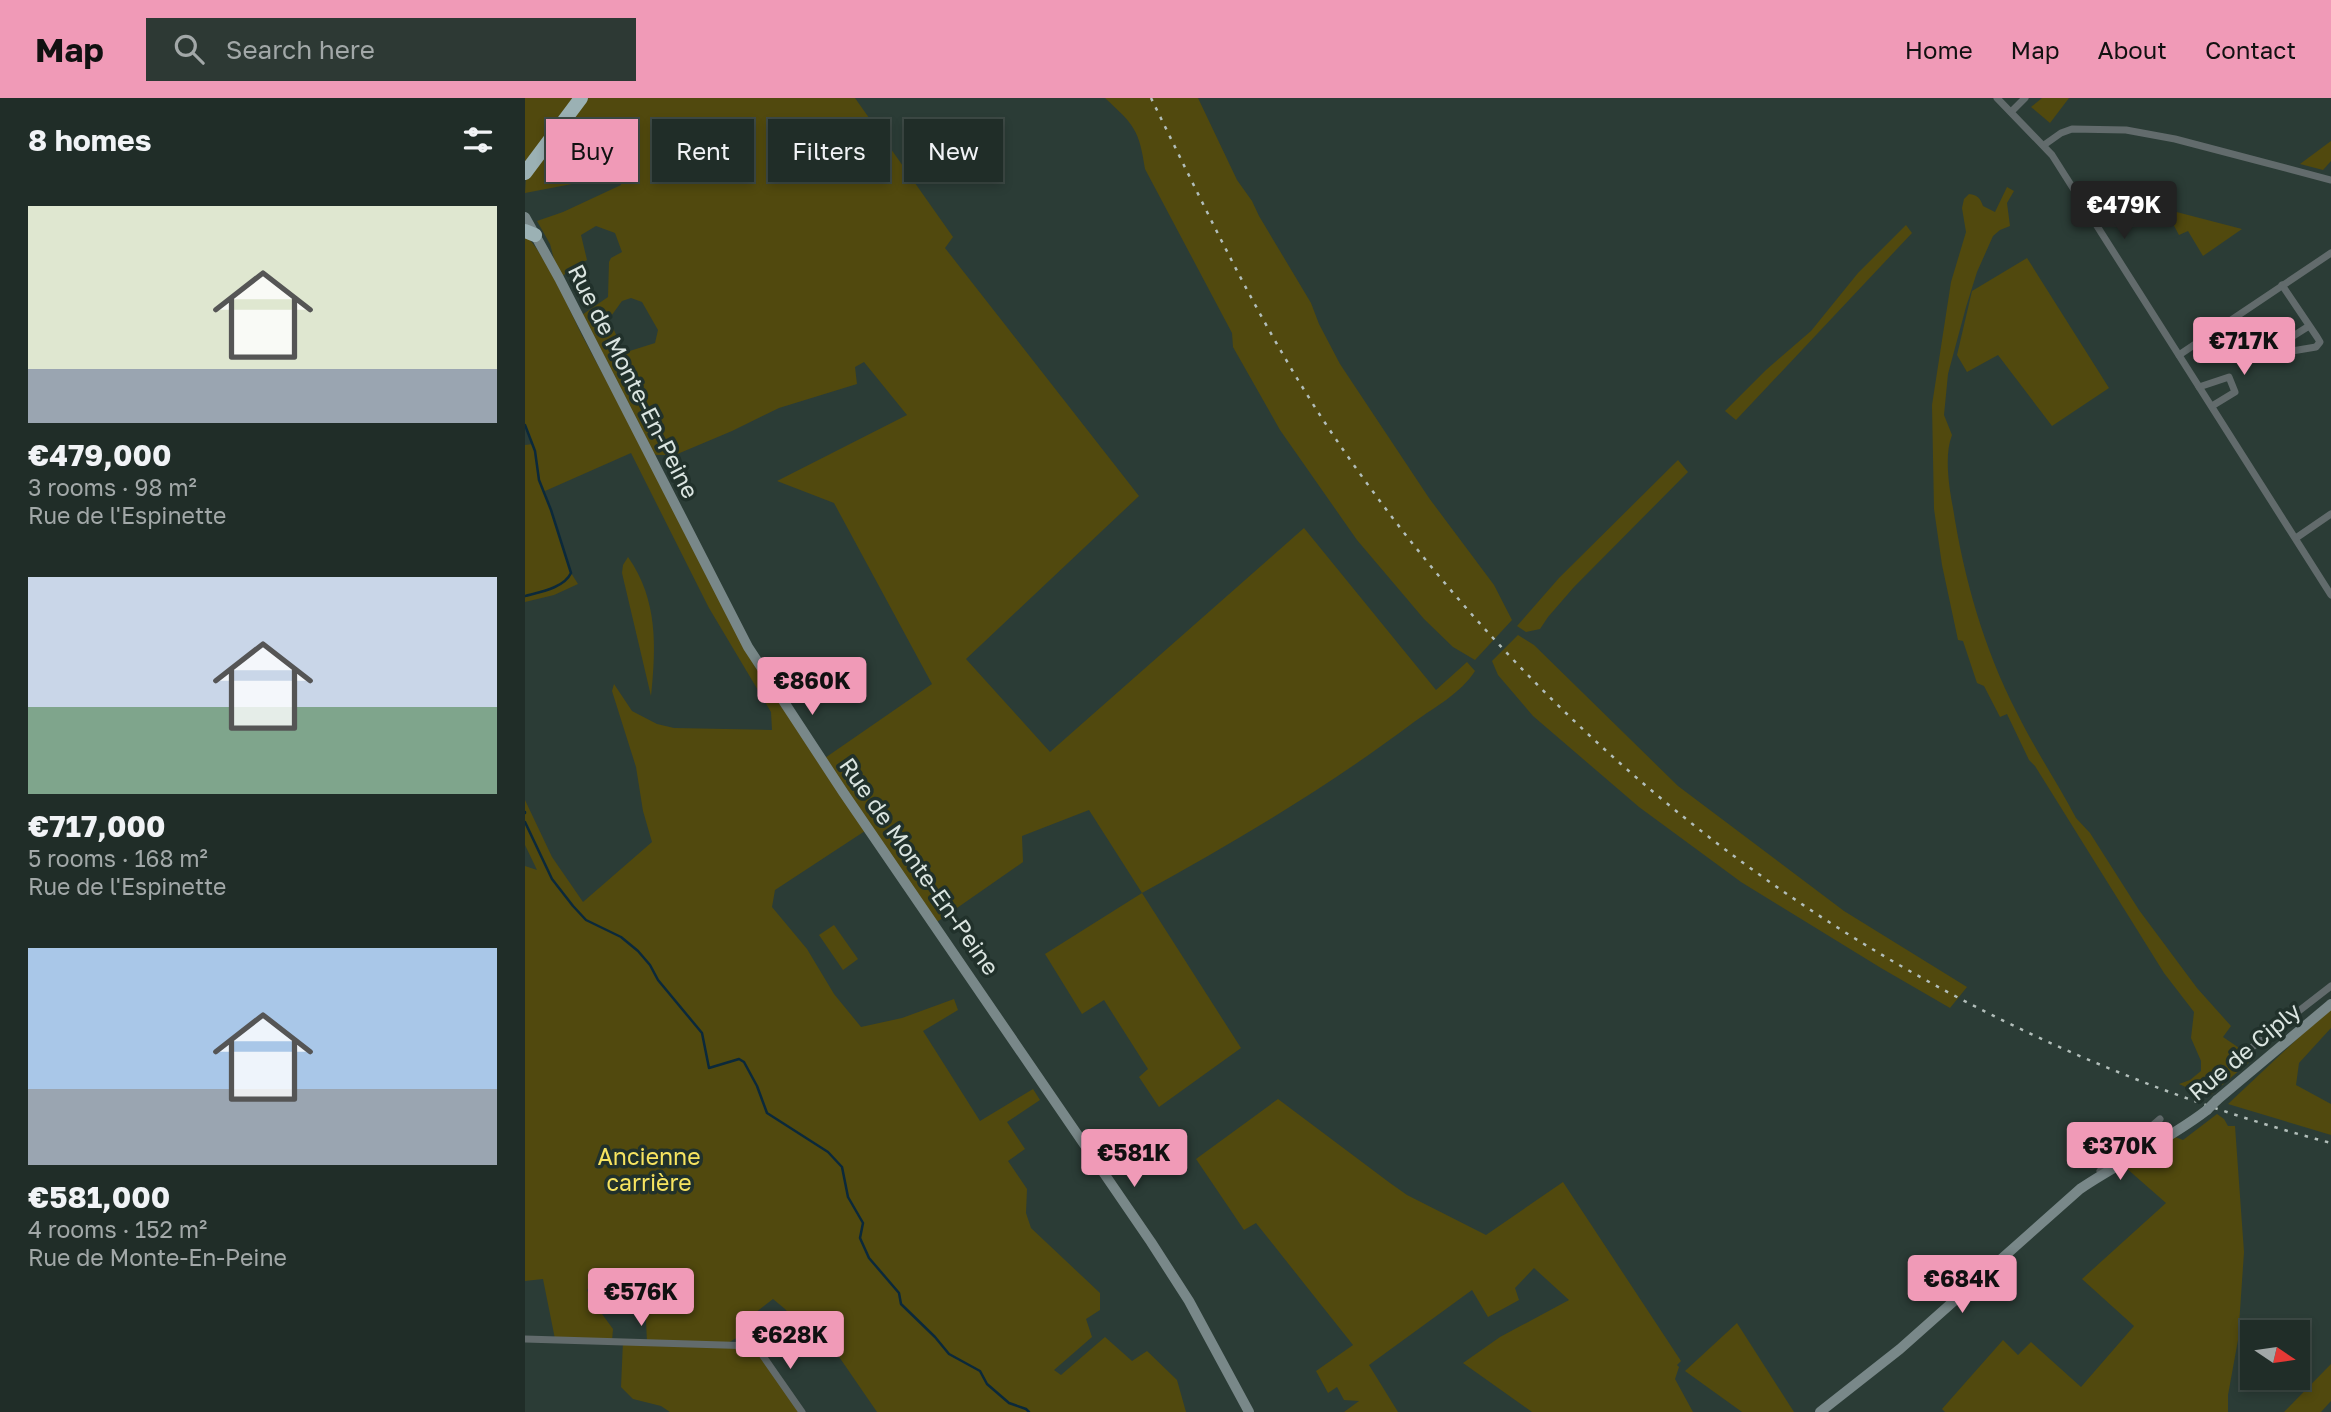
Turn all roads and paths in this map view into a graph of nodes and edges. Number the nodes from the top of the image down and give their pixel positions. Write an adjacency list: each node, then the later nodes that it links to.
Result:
1 (581, 98): 6 (highway)
2 (1997, 98): 4 (street)
3 (2025, 98): 4 (street)
4 (2011, 112): 5 (street)
5 (2044, 145): 7 (street); 13 (street)
6 (527, 169)
7 (2331, 180)
8 (525, 217): 9 (main road, Rue de Monte-En-Peine)
9 (530, 233): 26 (main road, Rue de Monte-En-Peine)
10 (2331, 253): 11 (street)
11 (2282, 285): 12 (street); 13 (street)
12 (2309, 326): 12 (street)
13 (2179, 355): 14 (street)
14 (2199, 387): 15 (street); 15 (street)
15 (2212, 406): 17 (street)
16 (2331, 514): 17 (street)
17 (2296, 538): 18 (street)
18 (2331, 595)
19 (2331, 986): 21 (street)
20 (2331, 1004): 23 (main road, Rue de Ciply, bridge)
21 (2246, 1052)
22 (2160, 1119): 23 (street)
23 (2080, 1189): 27 (main road, Rue de Ciply)
24 (525, 1339): 25 (street)
25 (802, 1412)
26 (1249, 1412)
27 (1820, 1412)

